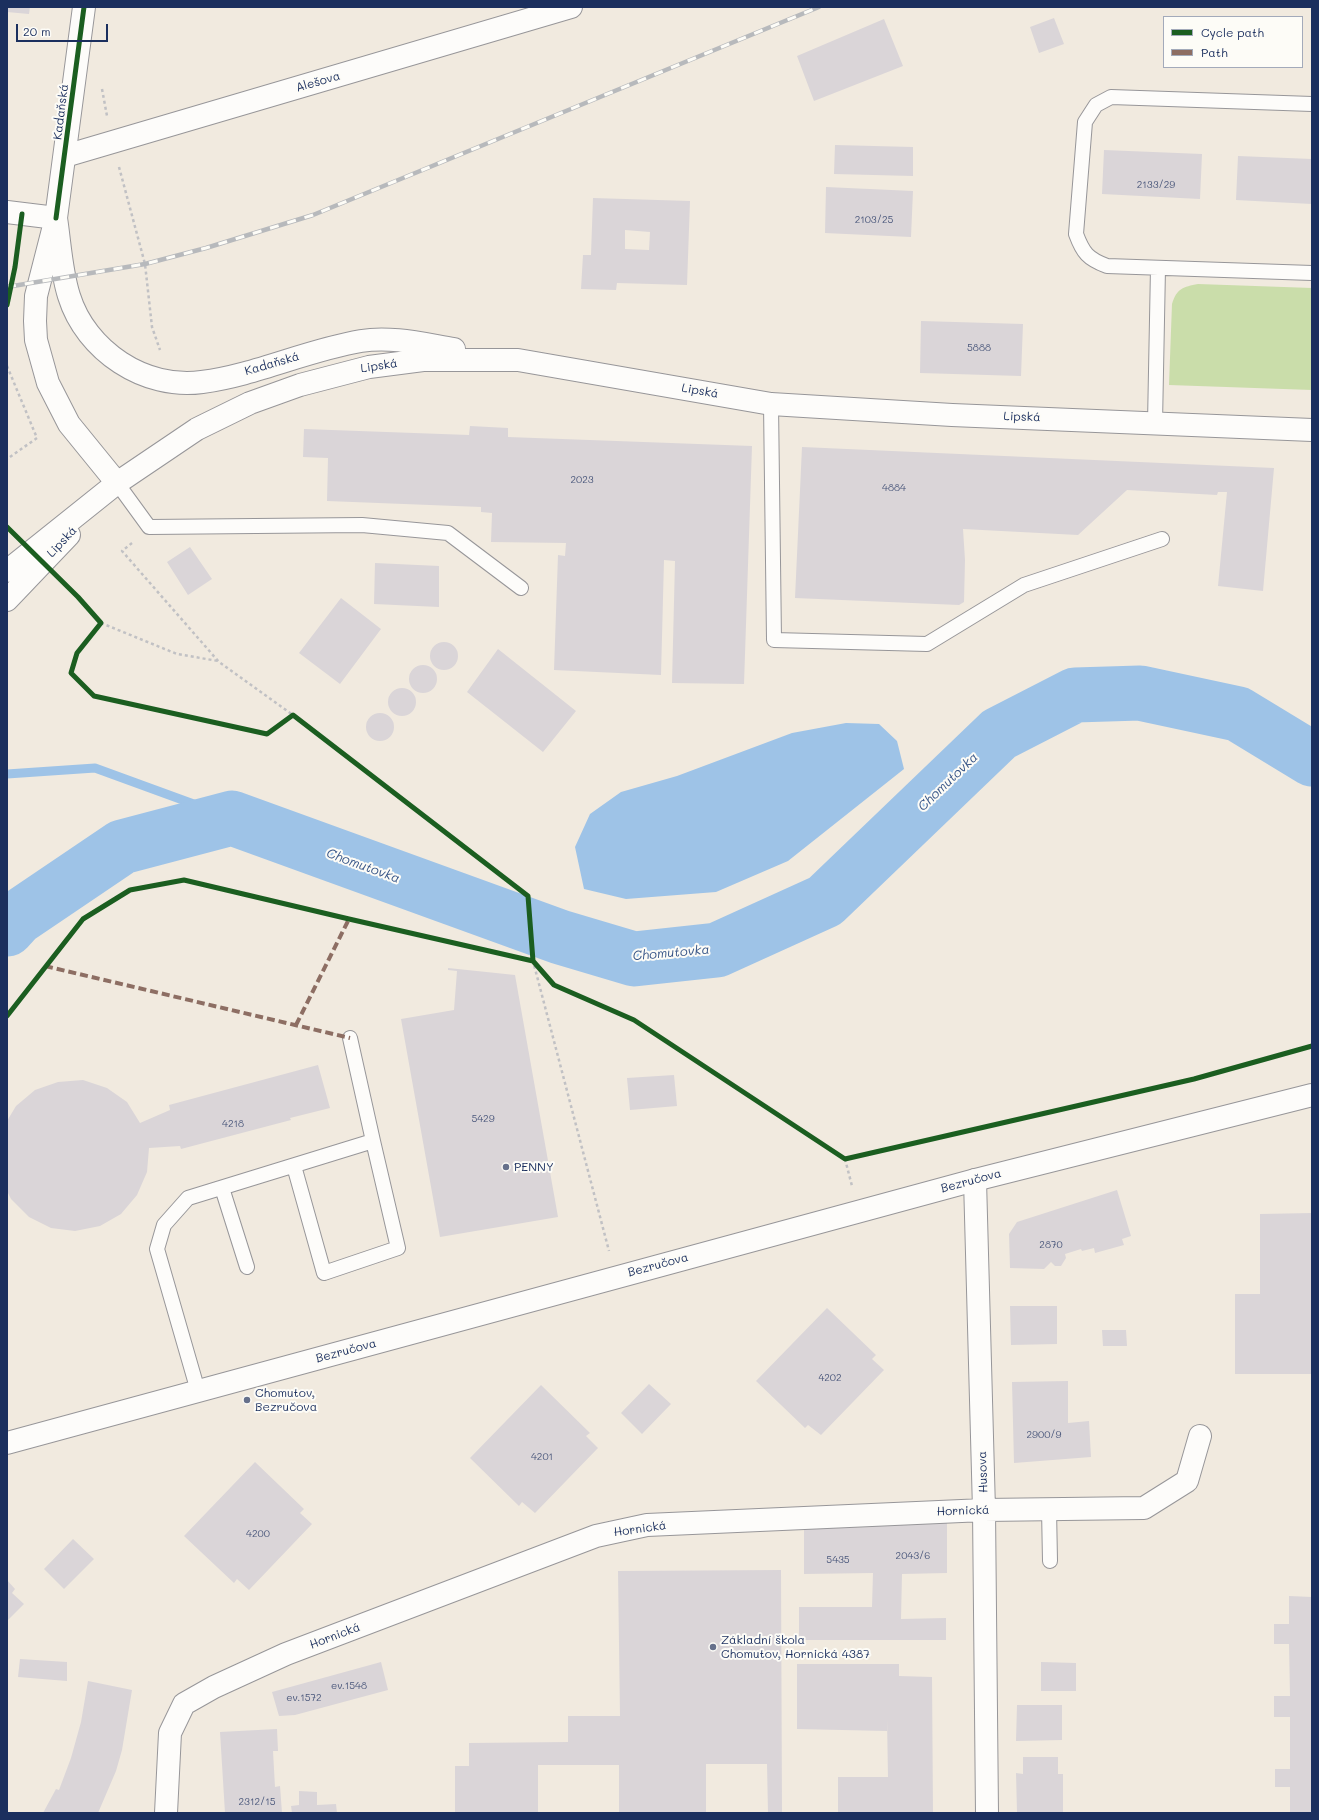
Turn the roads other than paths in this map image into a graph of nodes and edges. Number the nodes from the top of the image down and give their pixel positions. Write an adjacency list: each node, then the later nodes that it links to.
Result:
1 (84, 7): 4 (street, Kadaňská)
2 (571, 7): 4 (street, Alešova)
3 (1312, 104): 7 (lane)
4 (66, 156): 6 (street, Kadaňská)
5 (7, 212): 6 (street)
6 (56, 218): 9 (street, Kadaňská); 13 (street, Kadaňská)
7 (1158, 268): 8 (lane); 11 (lane)
8 (1312, 273)
9 (518, 360): 10 (street, Lipská); 13 (street, Lipská)
10 (771, 404): 11 (street, Lipská); 14 (lane)
11 (1155, 423): 12 (street, Lipská)
12 (1312, 430)
13 (117, 483): 15 (street, Lipská); 16 (lane); 17 (street, Lipská)
14 (1162, 539)
15 (7, 571)
16 (521, 588)
17 (7, 600)
18 (350, 1038): 20 (lane)
19 (1312, 1095): 22 (street, Bezručova)
20 (373, 1141): 21 (lane); 21 (lane)
21 (294, 1166): 23 (lane)
22 (975, 1180): 25 (street, Bezručova); 29 (street, Husova)
23 (222, 1188): 24 (lane); 25 (lane)
24 (247, 1267)
25 (198, 1391): 27 (street, Bezručova)
26 (1200, 1436): 28 (street, Hornická)
27 (7, 1443)
28 (1049, 1509): 29 (street, Hornická); 30 (lane)
29 (984, 1510): 31 (street, Hornická); 32 (street, Husova)
30 (1050, 1561)
31 (166, 1813)
32 (987, 1813)

